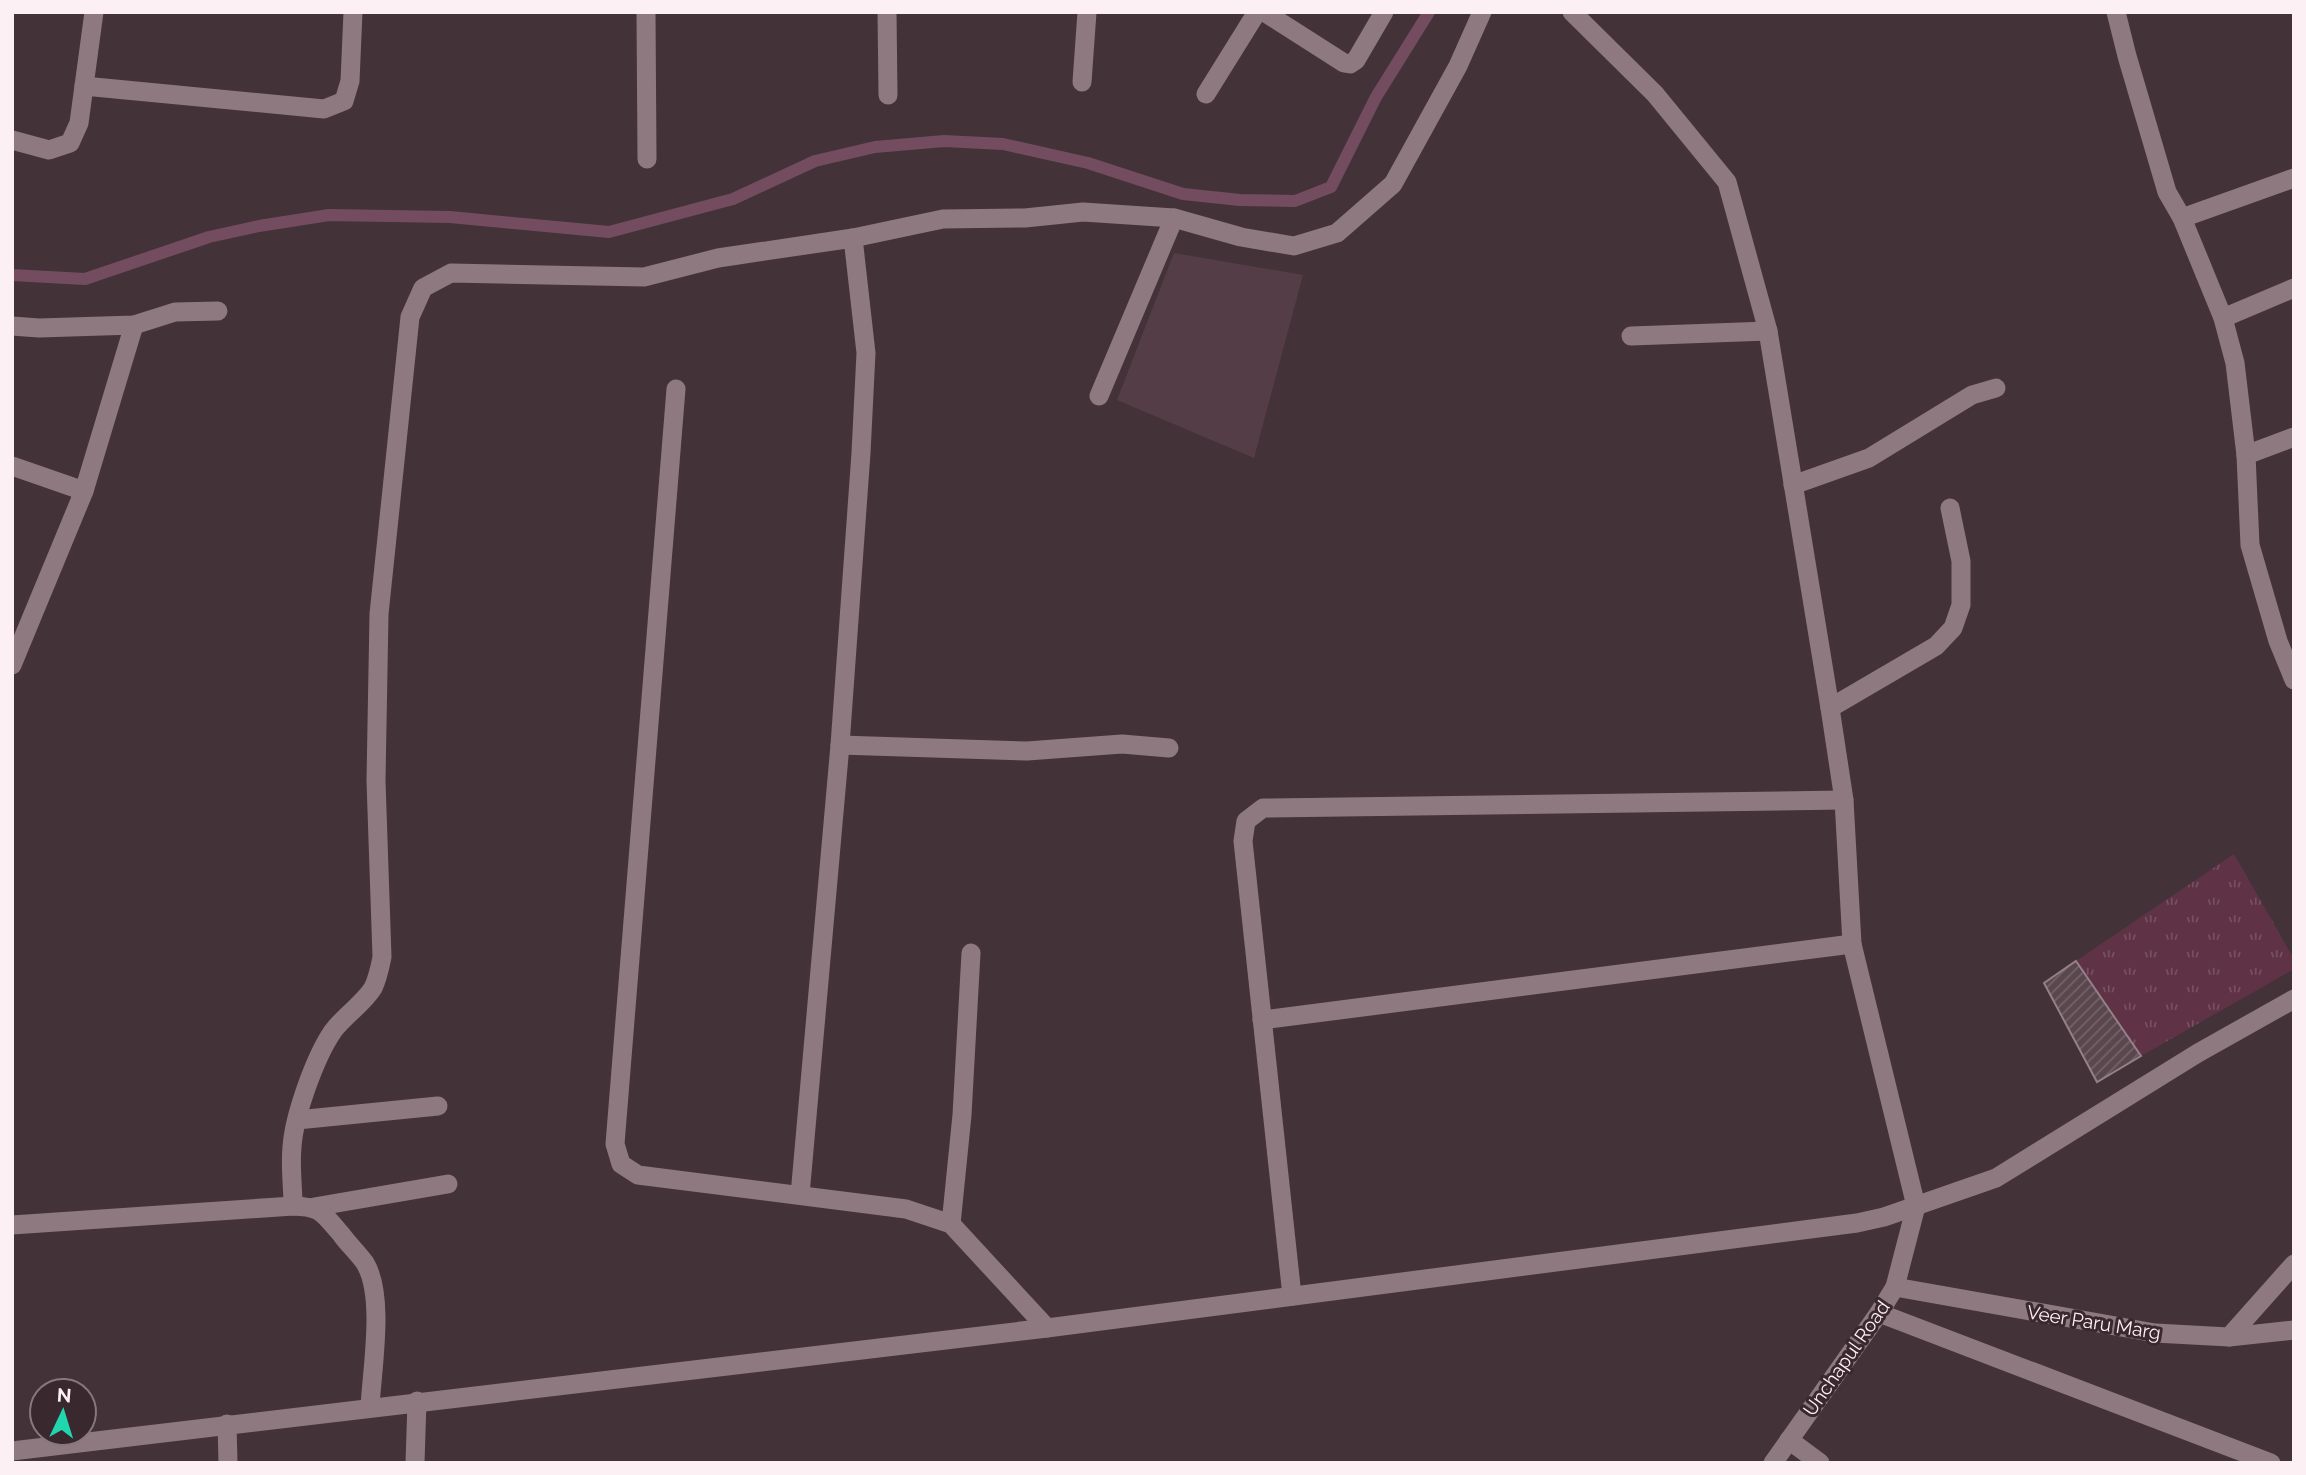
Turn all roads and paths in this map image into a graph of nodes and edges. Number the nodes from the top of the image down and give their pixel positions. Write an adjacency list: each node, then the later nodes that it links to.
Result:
1 (94, 12): 13 (street)
2 (353, 12): 13 (street)
3 (646, 12): 17 (street)
4 (887, 12): 15 (street)
5 (1087, 12): 12 (street)
6 (1257, 12): 14 (street)
7 (1264, 12): 8 (street)
8 (1384, 12)
9 (1482, 12): 19 (street)
10 (1572, 12): 27 (street)
11 (2116, 12): 20 (street)
12 (1082, 82)
13 (84, 86): 16 (street)
14 (1206, 94)
15 (888, 95)
16 (12, 140)
17 (648, 159)
18 (2294, 178): 20 (street)
19 (1174, 218): 21 (street); 31 (street)
20 (2182, 218): 24 (street)
21 (853, 238): 41 (street); 49 (street)
22 (2294, 288): 24 (street)
23 (218, 311): 25 (street)
24 (2223, 318): 33 (street)
25 (134, 325): 26 (street); 36 (street)
26 (12, 326)
27 (1768, 331): 28 (street); 35 (street)
28 (1631, 336)
29 (1996, 388): 35 (street)
30 (676, 389): 51 (street)
31 (1098, 396)
32 (2294, 437): 33 (street)
33 (2246, 455): 39 (street)
34 (12, 466): 36 (street)
35 (1793, 485): 40 (street)
36 (84, 491): 38 (street)
37 (1950, 508): 40 (street)
38 (12, 665)
39 (2294, 680)
40 (1830, 708): 43 (street)
41 (840, 745): 42 (street); 51 (street)
42 (1169, 748)
43 (1844, 800): 44 (street); 47 (street)
44 (1852, 944): 47 (street); 53 (street)
45 (971, 953): 55 (street)
46 (2294, 999): 53 (street)
47 (1262, 1020): 59 (street)
48 (438, 1106): 49 (street)
49 (297, 1120): 52 (street)
50 (447, 1184): 54 (street)
51 (800, 1195): 55 (street)
52 (293, 1206): 54 (street); 56 (street)
53 (1916, 1206): 58 (street, Unchapul Road); 59 (street)
54 (314, 1207): 65 (street)
55 (951, 1224): 61 (street)
56 (12, 1225)
57 (2294, 1264): 63 (street)
58 (1895, 1287): 60 (street, Unchapul Road); 63 (street, Veer Paru Marg)
59 (1292, 1296): 61 (street)
60 (1880, 1313): 67 (street, Unchapul Road); 73 (street)
61 (1047, 1328): 64 (street)
62 (2294, 1330): 63 (street, Veer Paru Marg)
63 (2229, 1337)
64 (417, 1401): 65 (street); 70 (street)
65 (370, 1407): 66 (street)
66 (227, 1424): 68 (street); 69 (street)
67 (1789, 1440): 71 (street, Unchapul Road); 72 (street)
68 (12, 1451)
69 (229, 1463)
70 (415, 1463)
71 (1773, 1463)
72 (1821, 1463)
73 (2271, 1463)

